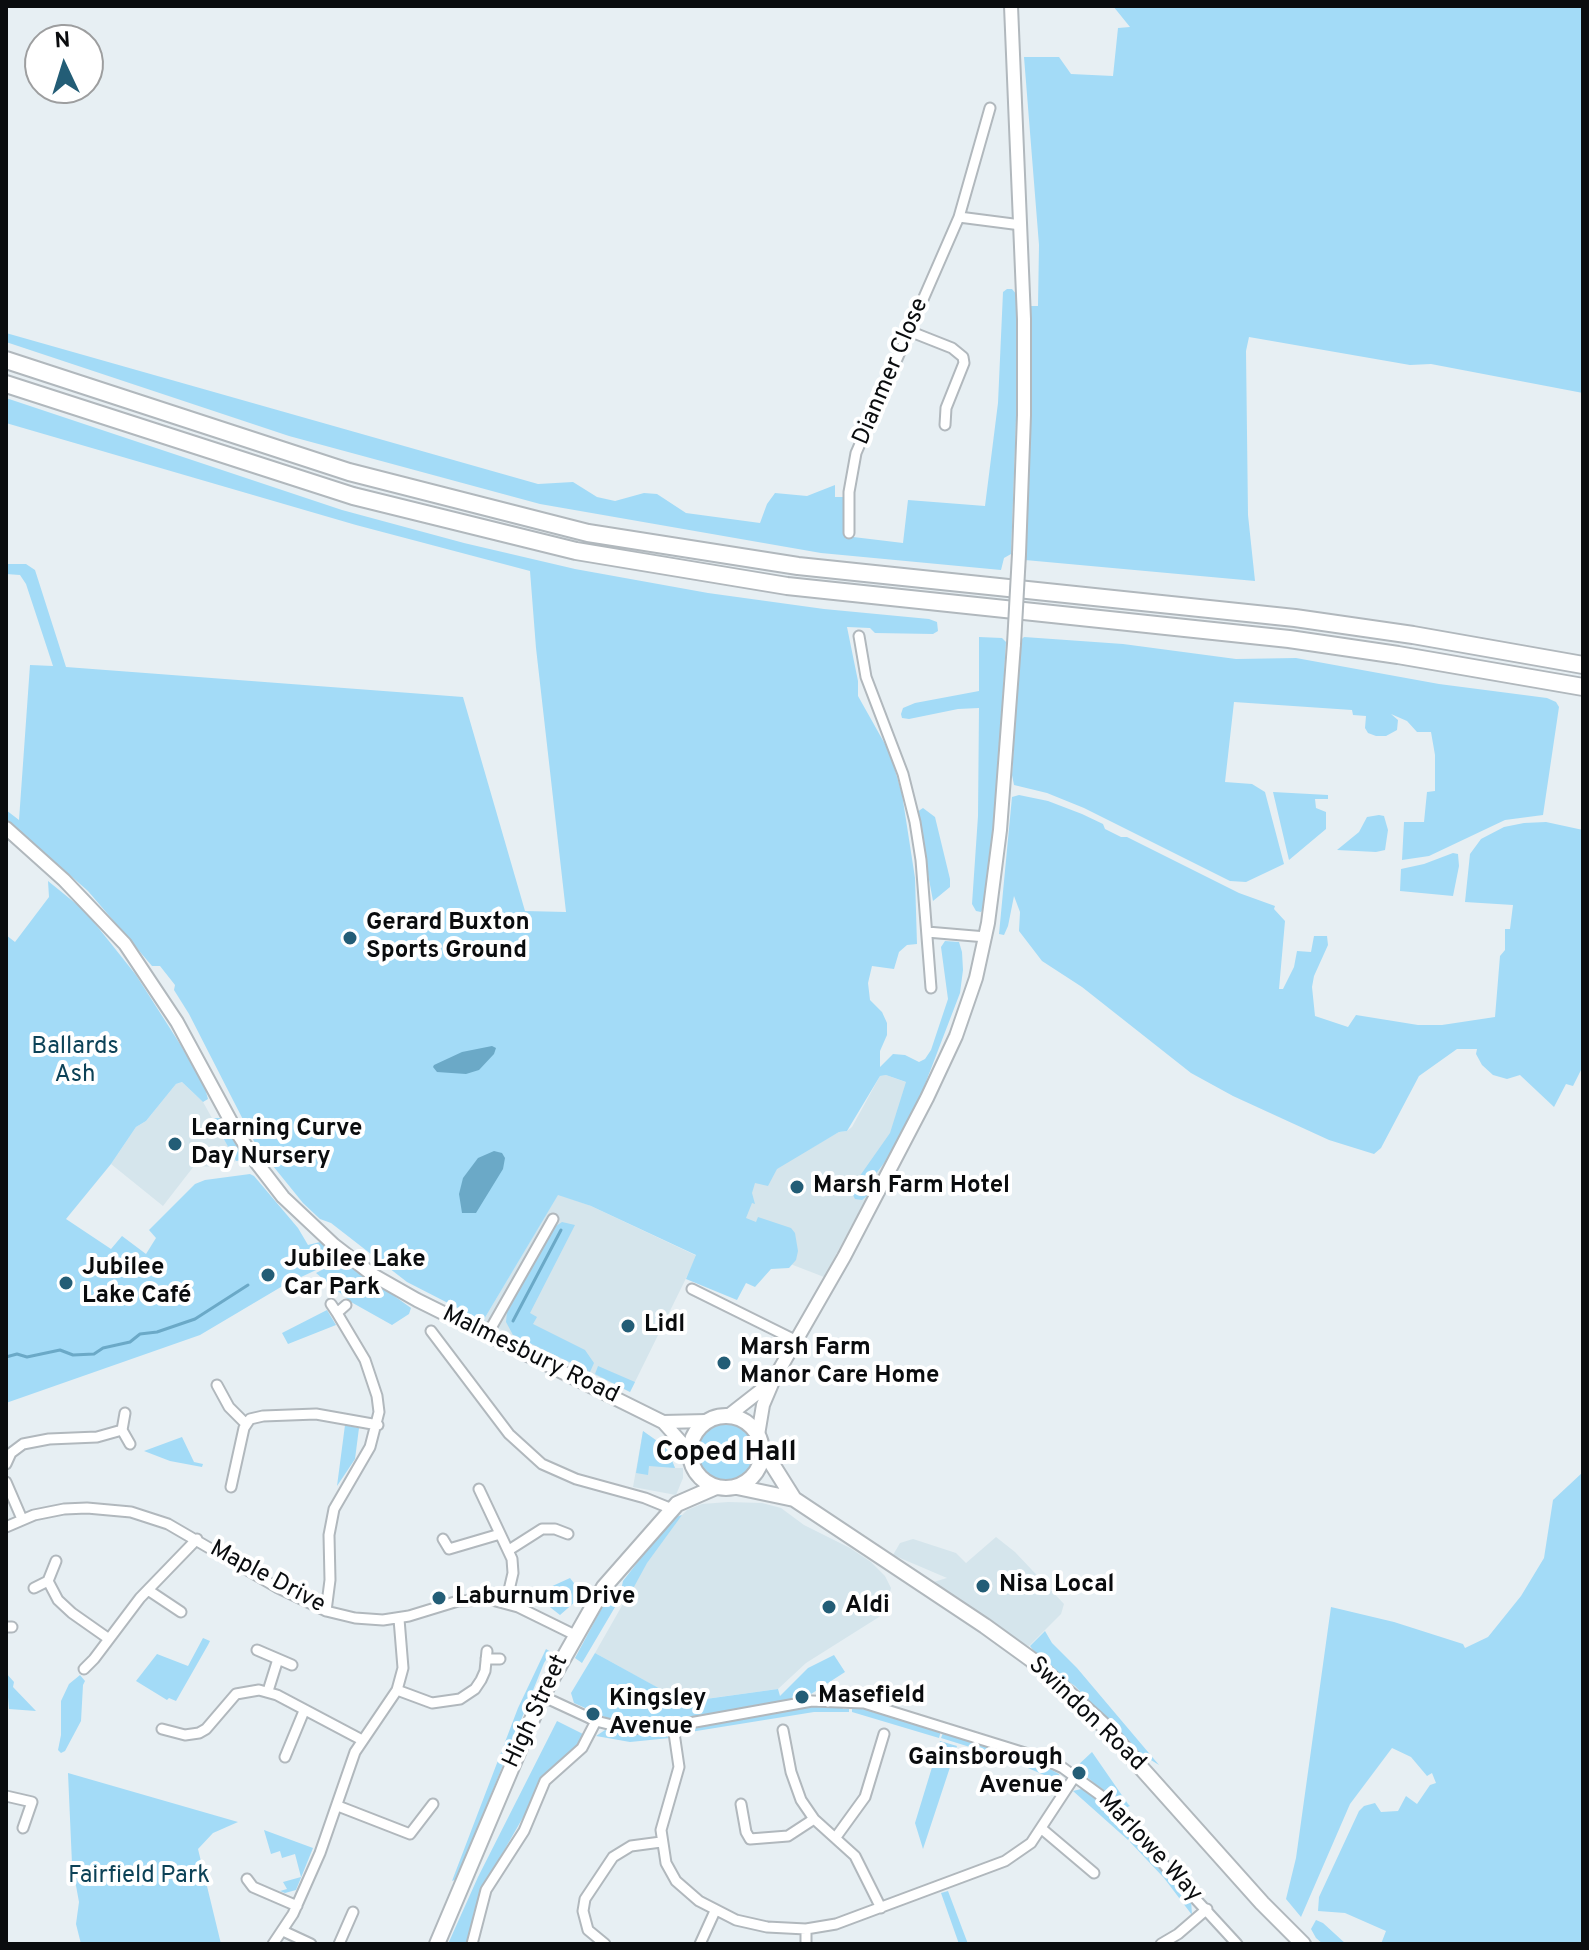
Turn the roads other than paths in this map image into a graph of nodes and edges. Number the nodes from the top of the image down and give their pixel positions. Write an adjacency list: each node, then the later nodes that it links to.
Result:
1 (1011, 6): 4 (street)
2 (990, 108): 3 (street, Dianmer Close)
3 (959, 217): 4 (street); 5 (street, Dianmer Close)
4 (1021, 225): 15 (street, bridge)
5 (909, 331): 8 (street); 9 (street, Dianmer Close)
6 (6, 360): 11 (highway)
7 (6, 384): 12 (highway)
8 (945, 425)
9 (849, 533)
10 (859, 636): 14 (street)
11 (1583, 665)
12 (1583, 687)
13 (6, 828): 23 (street, Malmesbury Road)
14 (927, 932): 15 (street); 16 (street)
15 (986, 937): 24 (street)
16 (931, 988)
17 (553, 1219): 23 (street)
18 (692, 1289): 24 (street)
19 (331, 1304): 21 (street)
20 (346, 1305): 21 (street)
21 (337, 1313): 32 (street)
22 (431, 1331): 44 (street)
23 (487, 1335): 30 (street, Malmesbury Road)
24 (797, 1341): 25 (street)
25 (774, 1379): 28 (street); 34 (street)
26 (217, 1385): 31 (street)
27 (125, 1413): 33 (street)
28 (728, 1416): 29 (main road); 34 (main road)
29 (707, 1421): 30 (street); 36 (main road)
30 (663, 1422): 36 (street)
31 (246, 1424): 32 (street); 39 (street)
32 (378, 1425): 57 (street)
33 (122, 1430): 35 (street); 37 (street)
34 (760, 1442): 41 (main road); 43 (main road, Swindon Road)
35 (130, 1444)
36 (691, 1458): 40 (main road); 44 (main road, High Street)
37 (6, 1464)
38 (6, 1482): 45 (street)
39 (231, 1487)
40 (716, 1487): 41 (main road); 44 (main road, High Street)
41 (737, 1487): 43 (main road, Swindon Road)
42 (479, 1489): 47 (street)
43 (794, 1499): 107 (main road, Swindon Road)
44 (675, 1506): 60 (main road, High Street)
45 (22, 1519): 46 (street, Maple Drive); 49 (street, Maple Drive)
46 (6, 1527)
47 (500, 1534): 50 (street); 51 (street)
48 (568, 1534): 51 (street)
49 (197, 1539): 55 (street); 57 (street, Maple Drive)
50 (443, 1539)
51 (509, 1550): 56 (street)
52 (56, 1561): 53 (street)
53 (48, 1581): 54 (street); 61 (street)
54 (34, 1588)
55 (148, 1590): 58 (street); 61 (street)
56 (506, 1603): 59 (street, Maple Drive); 60 (street, Maple Drive)
57 (326, 1611): 59 (street, Maple Drive)
58 (181, 1612)
59 (399, 1619): 67 (street)
60 (575, 1635): 69 (main road, High Street)
61 (109, 1639): 66 (street)
62 (257, 1650): 63 (street)
63 (278, 1659): 65 (street); 68 (street)
64 (500, 1659): 67 (street)
65 (292, 1665)
66 (84, 1669)
67 (397, 1690): 76 (street)
68 (268, 1691): 70 (street); 73 (street)
69 (542, 1696): 71 (street, Marlowe Way); 100 (main road, High Street)
70 (304, 1711): 76 (street); 77 (street)
71 (596, 1721): 72 (street, Marlowe Way); 101 (street)
72 (673, 1726): 78 (street, Marlowe Way); 87 (street)
73 (162, 1729)
74 (783, 1730): 83 (street)
75 (884, 1734): 86 (street)
76 (362, 1740): 82 (street)
77 (285, 1757)
78 (1075, 1776): 85 (street); 92 (street, Marlowe Way)
79 (6, 1796): 84 (street)
80 (433, 1804): 82 (street)
81 (741, 1804): 83 (street)
82 (338, 1806): 90 (street)
83 (814, 1819): 86 (street)
84 (23, 1828)
85 (1042, 1829): 88 (street); 91 (street)
86 (836, 1837): 91 (street)
87 (661, 1842): 93 (street); 102 (street)
88 (1094, 1873)
89 (247, 1879): 90 (street)
90 (297, 1906): 96 (street)
91 (881, 1908): 95 (street)
92 (1207, 1909): 105 (street); 106 (street, Marlowe Way)
93 (715, 1911): 95 (street); 103 (street)
94 (353, 1912): 99 (street)
95 (806, 1929): 104 (street)
96 (283, 1931): 97 (street); 98 (street)
97 (273, 1944)
98 (311, 1944)
99 (339, 1944)
100 (437, 1944)
101 (472, 1944)
102 (605, 1944)
103 (700, 1944)
104 (806, 1944)
105 (1161, 1944)
106 (1237, 1944)
107 (1303, 1944)

